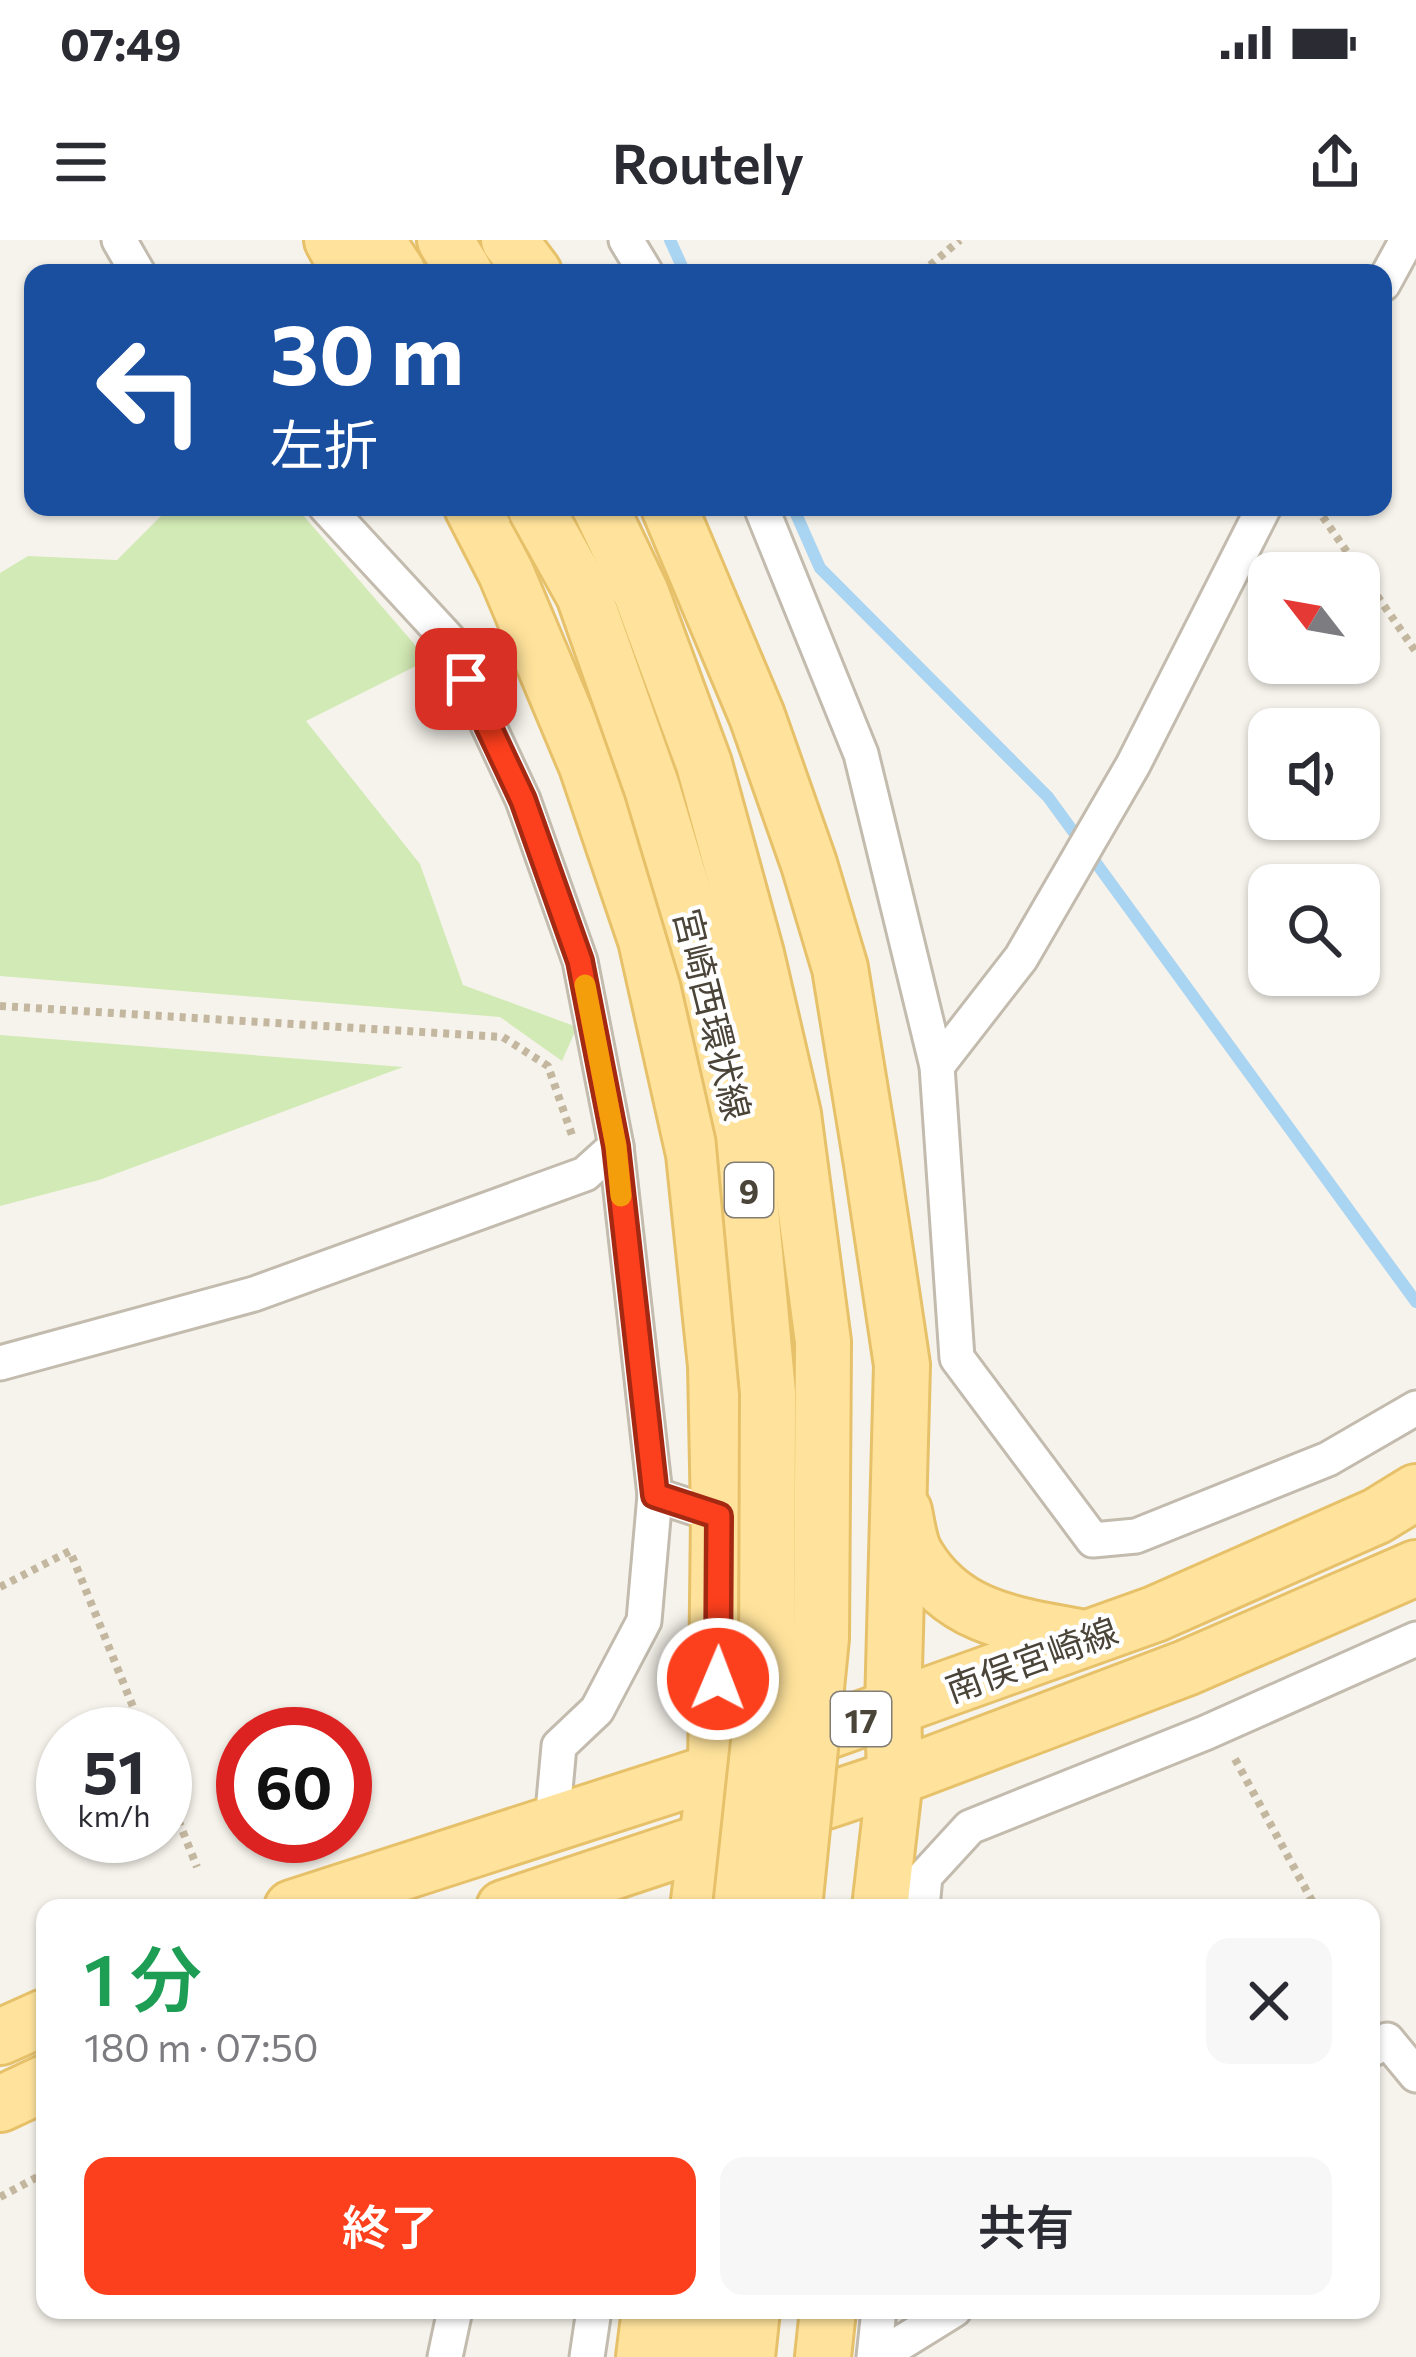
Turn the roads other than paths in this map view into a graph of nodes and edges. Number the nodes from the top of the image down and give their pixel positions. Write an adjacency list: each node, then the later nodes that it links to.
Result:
1 (509, 240): 3 (main road)
2 (1407, 240): 4 (street)
3 (527, 264)
4 (1392, 268)
5 (334, 516): 13 (street)
6 (477, 516): 19 (main road)
7 (540, 516): 33 (main road, 宮崎西環状線 / 9, bridge)
8 (603, 516): 34 (main road, 宮崎西環状線 / 9, bridge)
9 (673, 516): 16 (main road)
10 (765, 516): 12 (street)
11 (1259, 516): 12 (street)
12 (937, 1066): 15 (street)
13 (616, 1146): 14 (street); 18 (street)
14 (0, 1363)
15 (1416, 1408)
16 (898, 1491): 22 (main road); 25 (main road)
17 (1416, 1492): 21 (main road, 南俣宮崎線 / 17)
18 (655, 1495): 19 (street); 28 (street)
19 (719, 1516): 26 (main road)
20 (1416, 1568): 24 (main road, 南俣宮崎線 / 17)
21 (1155, 1614): 22 (main road, 南俣宮崎線 / 17); 24 (street)
22 (1087, 1638): 25 (main road, 南俣宮崎線 / 17)
23 (1416, 1640): 36 (street)
24 (1186, 1668): 27 (main road, 南俣宮崎線 / 17)
25 (893, 1708): 26 (main road, 南俣宮崎線 / 17); 27 (main road)
26 (716, 1771): 28 (main road, 南俣宮崎線 / 17); 29 (main road)
27 (896, 1778): 29 (main road, 南俣宮崎線 / 17); 35 (main road)
28 (552, 1823): 30 (main road, 南俣宮崎線 / 17)
29 (705, 1841): 31 (main road, 南俣宮崎線 / 17); 32 (main road)
30 (320, 1899)
31 (553, 1899)
32 (699, 1899)
33 (742, 1899)
34 (795, 1899)
35 (881, 1899)
36 (923, 1899)
37 (36, 2021): 38 (main road)
38 (0, 2037)
39 (1380, 2045): 40 (street)
40 (1416, 2075)
41 (36, 2087): 42 (main road)
42 (0, 2104)
43 (453, 2319): 51 (street)
44 (593, 2319): 52 (street)
45 (649, 2319): 53 (main road)
46 (700, 2319): 54 (main road)
47 (751, 2319): 55 (main road)
48 (827, 2319): 56 (main road)
49 (878, 2319): 57 (street)
50 (938, 2319): 57 (street)
51 (445, 2357)
52 (587, 2357)
53 (644, 2357)
54 (698, 2357)
55 (747, 2357)
56 (823, 2357)
57 (876, 2357)

